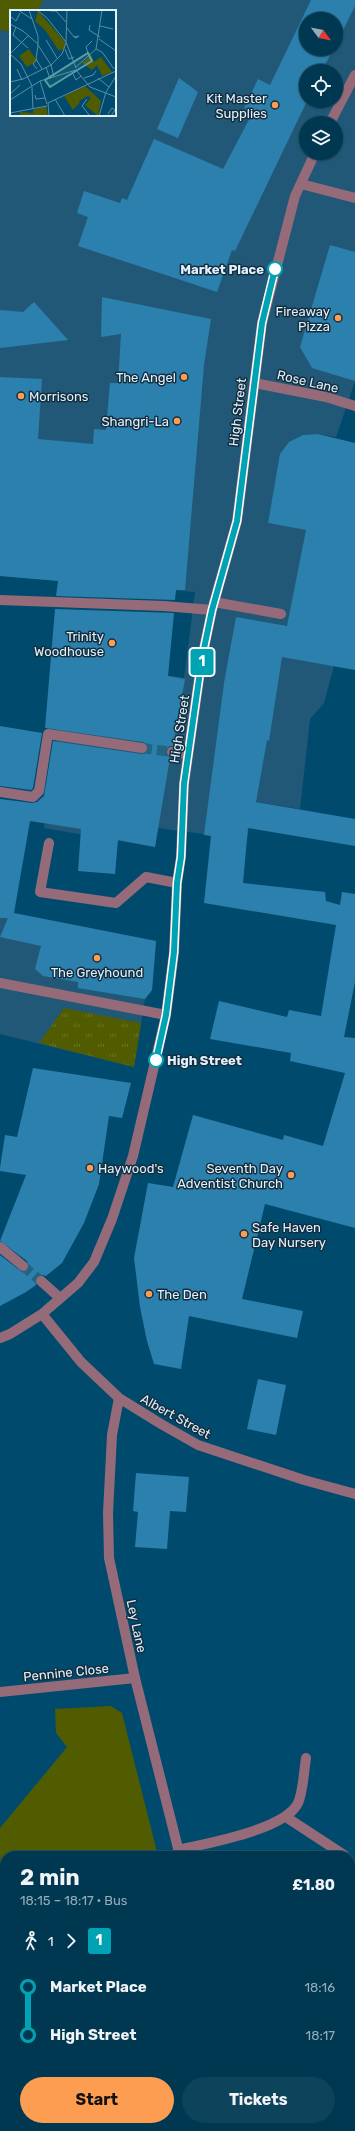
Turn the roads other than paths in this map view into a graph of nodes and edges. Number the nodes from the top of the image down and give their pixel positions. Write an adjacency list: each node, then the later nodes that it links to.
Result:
1 (355, 75): 2 (street)
2 (334, 116)
3 (312, 160): 4 (street, High Street)
4 (301, 184): 5 (street); 6 (street, High Street)
5 (355, 198)
6 (254, 383): 7 (street, Rose Lane); 9 (street, High Street)
7 (355, 406)
8 (0, 600): 9 (street)
9 (213, 606): 10 (street); 13 (street, High Street)
10 (281, 614)
11 (142, 748): 14 (street)
12 (172, 752): 13 (street)
13 (188, 754): 16 (street, High Street)
14 (0, 792)
15 (49, 843): 16 (street)
16 (177, 883): 18 (street, High Street)
17 (0, 982): 18 (street)
18 (166, 1015): 22 (street, High Street)
19 (0, 1247): 20 (street)
20 (23, 1266)
21 (41, 1281): 22 (street)
22 (60, 1298): 23 (street, High Street)
23 (42, 1314): 24 (street, High Street); 25 (street, Albert Street)
24 (0, 1338)
25 (118, 1398): 26 (street, Albert Street); 27 (street, Ley Lane)
26 (355, 1494)
27 (135, 1678): 28 (street, Pennine Close); 31 (street, Ley Lane)
28 (0, 1692)
29 (306, 1758): 30 (street)
30 (286, 1817): 32 (street); 33 (street)
31 (178, 1851)
32 (186, 1851)
33 (338, 1851)

